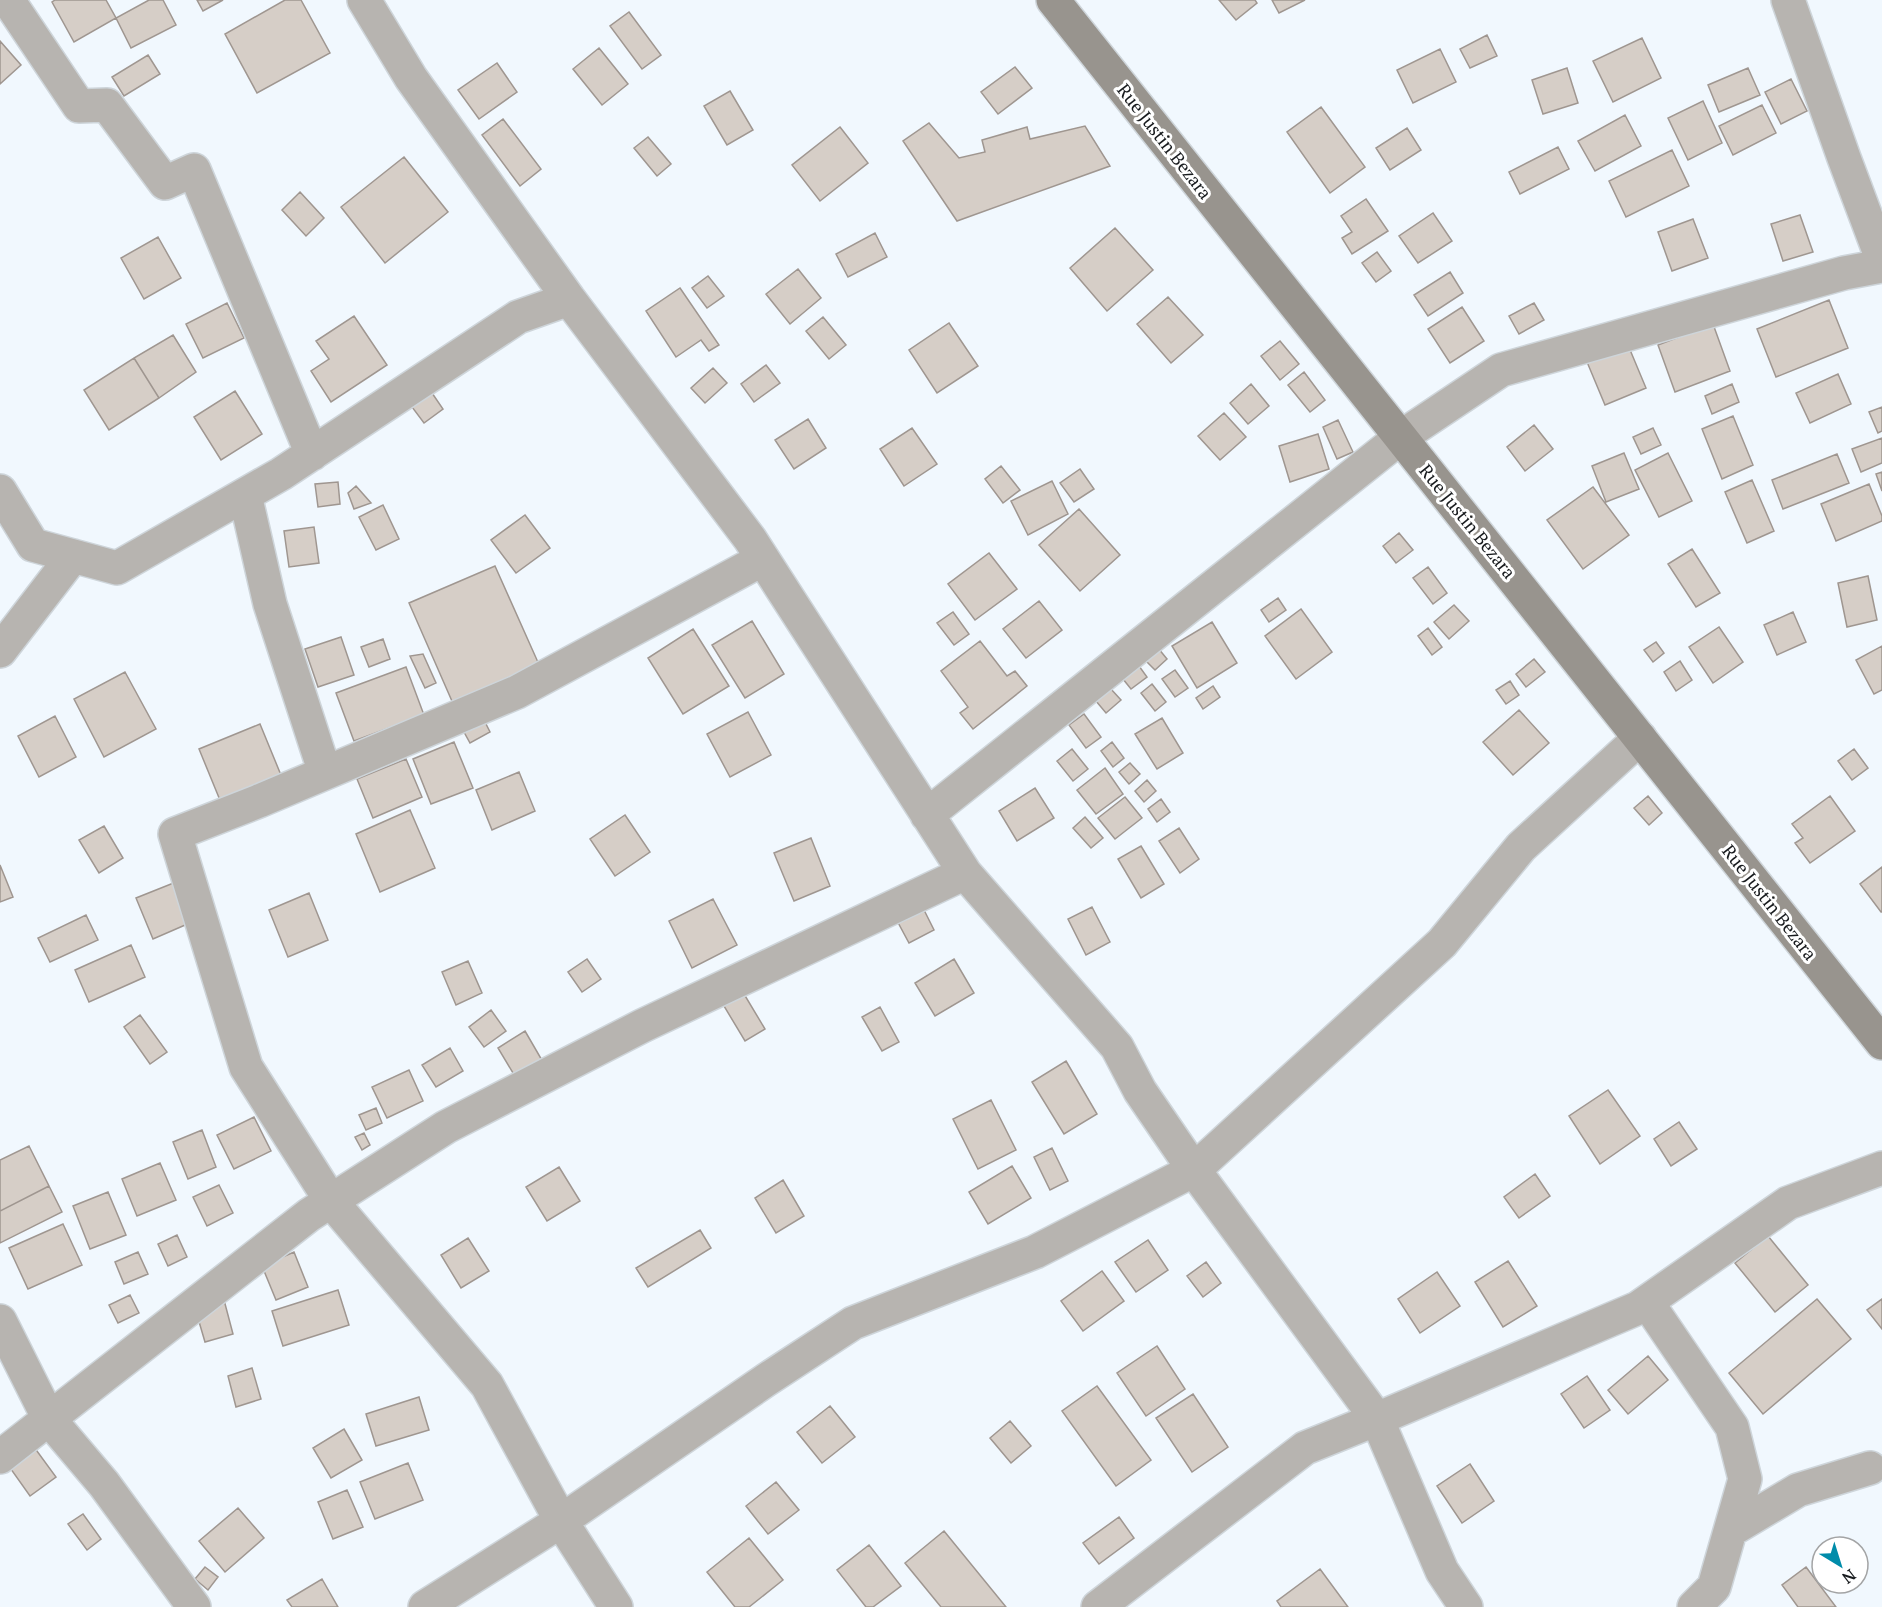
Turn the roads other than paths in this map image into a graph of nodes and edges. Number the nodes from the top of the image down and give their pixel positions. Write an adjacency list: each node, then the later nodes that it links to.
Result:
1 (8, 0): 9 (street)
2 (364, 0): 7 (street)
3 (1053, 0): 8 (street, Rue Justin Bezara)
4 (1788, 0): 5 (street)
5 (1882, 259)
6 (1882, 266): 8 (street)
7 (569, 299): 9 (street); 13 (street)
8 (1401, 437): 15 (street, Rue Justin Bezara); 17 (street)
9 (312, 453): 11 (street)
10 (0, 491): 12 (street)
11 (245, 495): 12 (street); 16 (street)
12 (73, 556): 14 (street)
13 (763, 559): 16 (street); 17 (street)
14 (0, 651)
15 (1640, 738): 19 (street, Rue Justin Bezara); 21 (street)
16 (325, 773): 22 (street)
17 (927, 815): 18 (street)
18 (965, 873): 21 (street); 22 (street)
19 (1882, 1043)
20 (1882, 1168): 23 (street)
21 (1194, 1170): 26 (street); 29 (street)
22 (332, 1201): 25 (street); 29 (street)
23 (1647, 1302): 26 (street); 30 (street)
24 (0, 1321): 25 (street)
25 (49, 1419): 27 (street); 31 (street)
26 (1377, 1419): 34 (street); 35 (street)
27 (0, 1457)
28 (1870, 1468): 30 (street)
29 (561, 1521): 32 (street); 33 (street)
30 (1731, 1530): 36 (street)
31 (194, 1607)
32 (424, 1607)
33 (616, 1607)
34 (1098, 1607)
35 (1466, 1607)
36 (1694, 1607)

